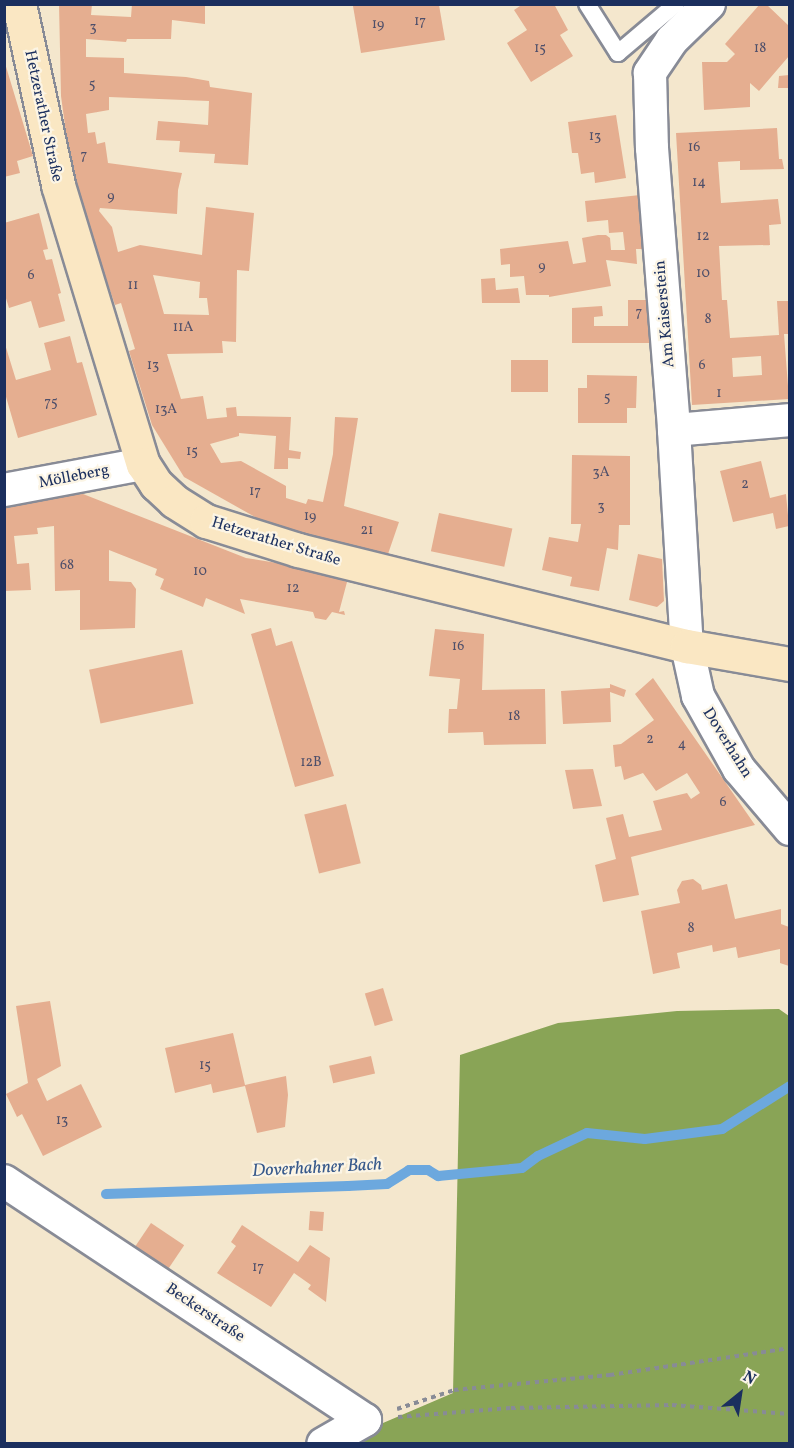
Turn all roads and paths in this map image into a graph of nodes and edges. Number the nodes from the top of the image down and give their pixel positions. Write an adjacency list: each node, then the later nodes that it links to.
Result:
1 (19, 4): 7 (street, Hetzerather Straße)
2 (586, 4): 3 (lane)
3 (676, 4)
4 (709, 4): 6 (street, Am Kaiserstein)
5 (789, 420): 6 (street)
6 (674, 430): 9 (street, Am Kaiserstein)
7 (142, 465): 8 (street, Mölleberg); 9 (street, Hetzerather Straße)
8 (4, 490)
9 (687, 646): 10 (street, Hetzerather Straße); 11 (street, Doverhahn)
10 (789, 663)
11 (789, 829)
12 (4, 1181): 15 (street, Beckerstraße)
13 (789, 1348): 15 (path)
14 (789, 1414): 15 (path)
15 (365, 1419): 16 (street)
16 (323, 1443)

